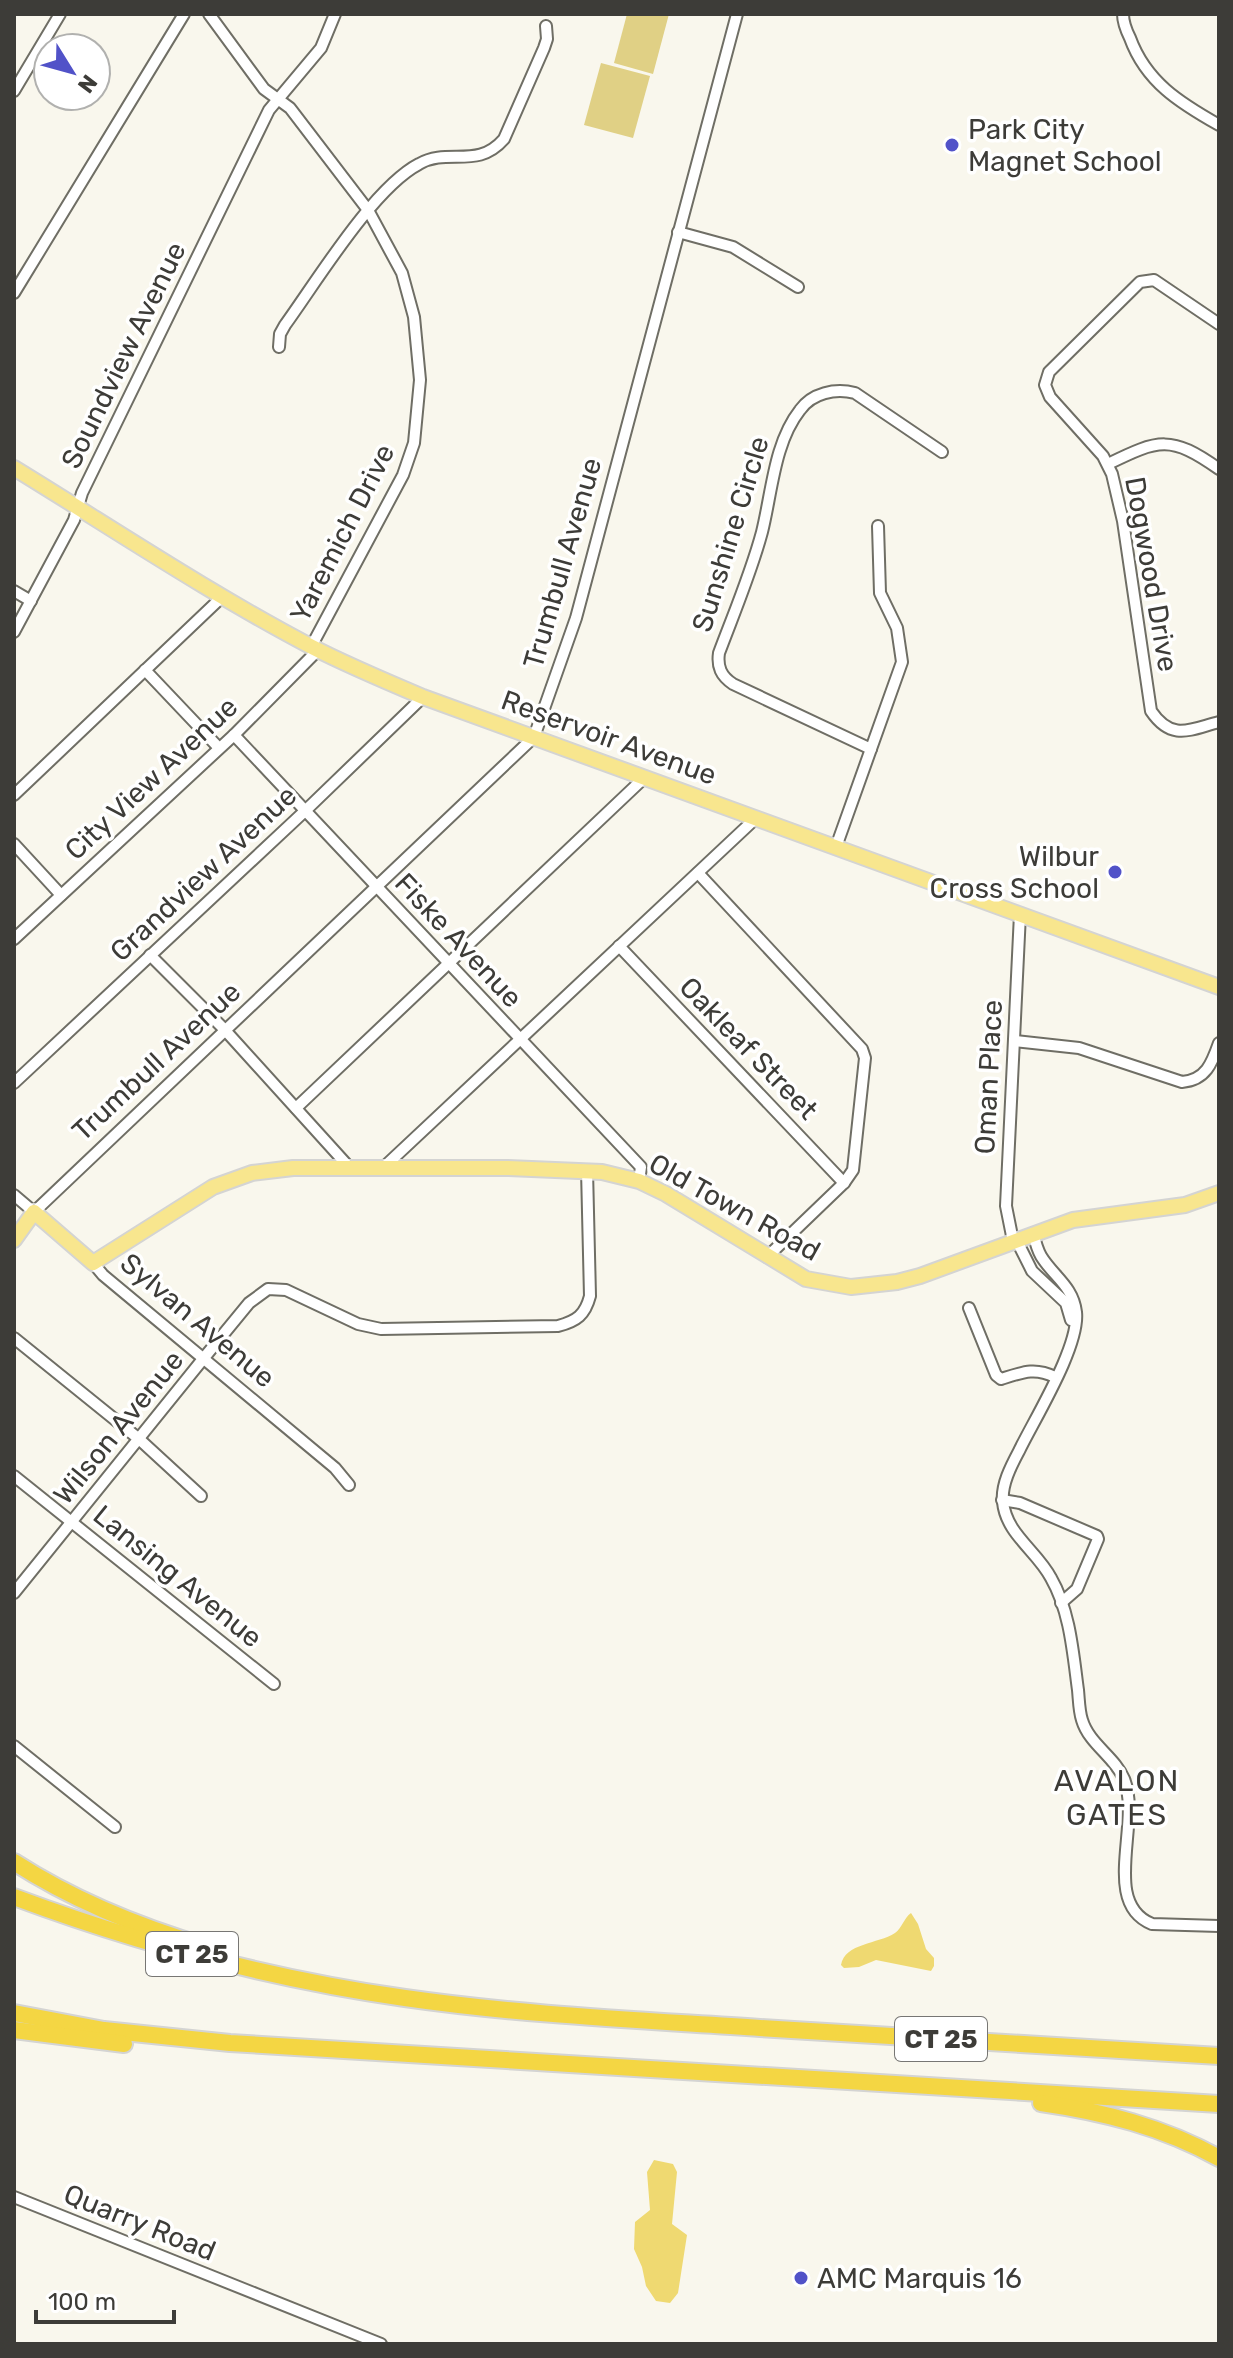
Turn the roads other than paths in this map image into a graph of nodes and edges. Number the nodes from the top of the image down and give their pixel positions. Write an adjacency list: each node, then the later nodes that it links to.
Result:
1 (60, 14): 8 (street)
2 (184, 14): 14 (street)
3 (209, 14): 9 (street, Yaremich Drive)
4 (335, 14): 9 (street, Soundview Avenue)
5 (737, 14): 12 (street, Trumbull Avenue)
6 (1123, 14): 10 (street)
7 (546, 26): 11 (street)
8 (14, 91)
9 (278, 100): 11 (street, Yaremich Drive); 21 (street, Soundview Avenue)
10 (1219, 125)
11 (368, 210): 16 (street); 27 (street, Yaremich Drive)
12 (678, 232): 13 (street); 32 (street, Trumbull Avenue)
13 (798, 287)
14 (14, 293)
15 (1219, 324): 18 (street, Dogwood Drive)
16 (279, 347)
17 (942, 452): 34 (street, Sunshine Circle)
18 (1108, 464): 20 (street); 30 (street, Dogwood Drive)
19 (14, 468): 21 (main road, Reservoir Avenue)
20 (1219, 469)
21 (77, 507): 24 (main road, Reservoir Avenue); 25 (street, Soundview Avenue)
22 (878, 526): 34 (street)
23 (14, 591): 25 (street)
24 (223, 596): 27 (main road, Reservoir Avenue); 28 (street)
25 (31, 601): 26 (street, Soundview Avenue)
26 (14, 632)
27 (314, 648): 29 (main road, Reservoir Avenue); 31 (street, City View Avenue)
28 (145, 670): 33 (street); 36 (street)
29 (423, 697): 32 (main road, Reservoir Avenue); 37 (street, Grandview Avenue)
30 (1219, 722)
31 (234, 735): 33 (street, City View Avenue); 37 (street, Fiske Avenue)
32 (534, 737): 35 (main road, Reservoir Avenue); 42 (street, Trumbull Avenue)
33 (219, 748): 43 (street, City View Avenue)
34 (871, 749): 40 (street)
35 (644, 778): 38 (main road, Reservoir Avenue); 48 (street)
36 (14, 795)
37 (306, 810): 42 (street, Fiske Avenue); 47 (street, Grandview Avenue)
38 (756, 818): 40 (main road, Reservoir Avenue); 41 (street)
39 (14, 844): 43 (street)
40 (836, 847): 44 (main road, Reservoir Avenue)
41 (698, 873): 46 (street); 60 (street)
42 (376, 887): 48 (street, Fiske Avenue); 50 (street, Trumbull Avenue)
43 (61, 895): 45 (street, City View Avenue)
44 (1020, 914): 49 (main road, Reservoir Avenue); 52 (street, Oman Place)
45 (14, 939)
46 (619, 946): 51 (street); 60 (street, Oakleaf Street)
47 (150, 955): 50 (street); 54 (street, Grandview Avenue)
48 (449, 961): 51 (street, Fiske Avenue); 55 (street)
49 (1219, 987)
50 (224, 1029): 55 (street); 63 (street, Trumbull Avenue)
51 (520, 1040): 57 (street); 59 (street, Fiske Avenue)
52 (1015, 1041): 53 (street); 66 (street, Oman Place)
53 (1219, 1043)
54 (14, 1083)
55 (296, 1108): 56 (street)
56 (349, 1167): 57 (main road, Old Town Road); 68 (main road, Old Town Road)
57 (384, 1167): 58 (main road, Old Town Road)
58 (587, 1170): 59 (main road, Old Town Road); 71 (street, Wilson Avenue)
59 (639, 1181): 67 (main road, Old Town Road)
60 (844, 1183): 67 (street)
61 (1219, 1193): 64 (main road, Old Town Road)
62 (14, 1195): 63 (street, Sylvan Avenue)
63 (34, 1212): 65 (main road); 68 (main road, Sylvan Avenue)
64 (1033, 1233): 66 (main road, Old Town Road); 72 (street)
65 (14, 1240)
66 (1014, 1240): 67 (main road, Old Town Road); 72 (street)
67 (767, 1257)
68 (93, 1263): 71 (street, Sylvan Avenue)
69 (969, 1308): 73 (street)
70 (14, 1338): 74 (street)
71 (203, 1359): 74 (street, Wilson Avenue); 76 (street, Sylvan Avenue)
72 (1062, 1365): 73 (street)
73 (1055, 1377): 78 (street)
74 (139, 1439): 77 (street); 79 (street, Wilson Avenue)
75 (14, 1476): 79 (street, Lansing Avenue)
76 (349, 1485)
77 (201, 1496)
78 (1002, 1500): 81 (street); 81 (street)
79 (72, 1522): 80 (street, Wilson Avenue); 82 (street, Lansing Avenue)
80 (14, 1593)
81 (1061, 1603): 87 (street)
82 (274, 1684)
83 (14, 1746): 84 (street)
84 (115, 1827)
85 (14, 1862): 88 (highway)
86 (14, 1897): 88 (highway, CT 25)
87 (1219, 1926)
88 (374, 1994): 92 (highway, CT 25)
89 (14, 2013): 91 (highway, CT 25)
90 (14, 2030): 91 (highway)
91 (261, 2045): 93 (highway, CT 25)
92 (1219, 2055)
93 (932, 2087): 94 (highway, CT 25); 95 (highway)
94 (1219, 2104)
95 (1219, 2158)
96 (14, 2197): 97 (street, Quarry Road)
97 (381, 2344)

